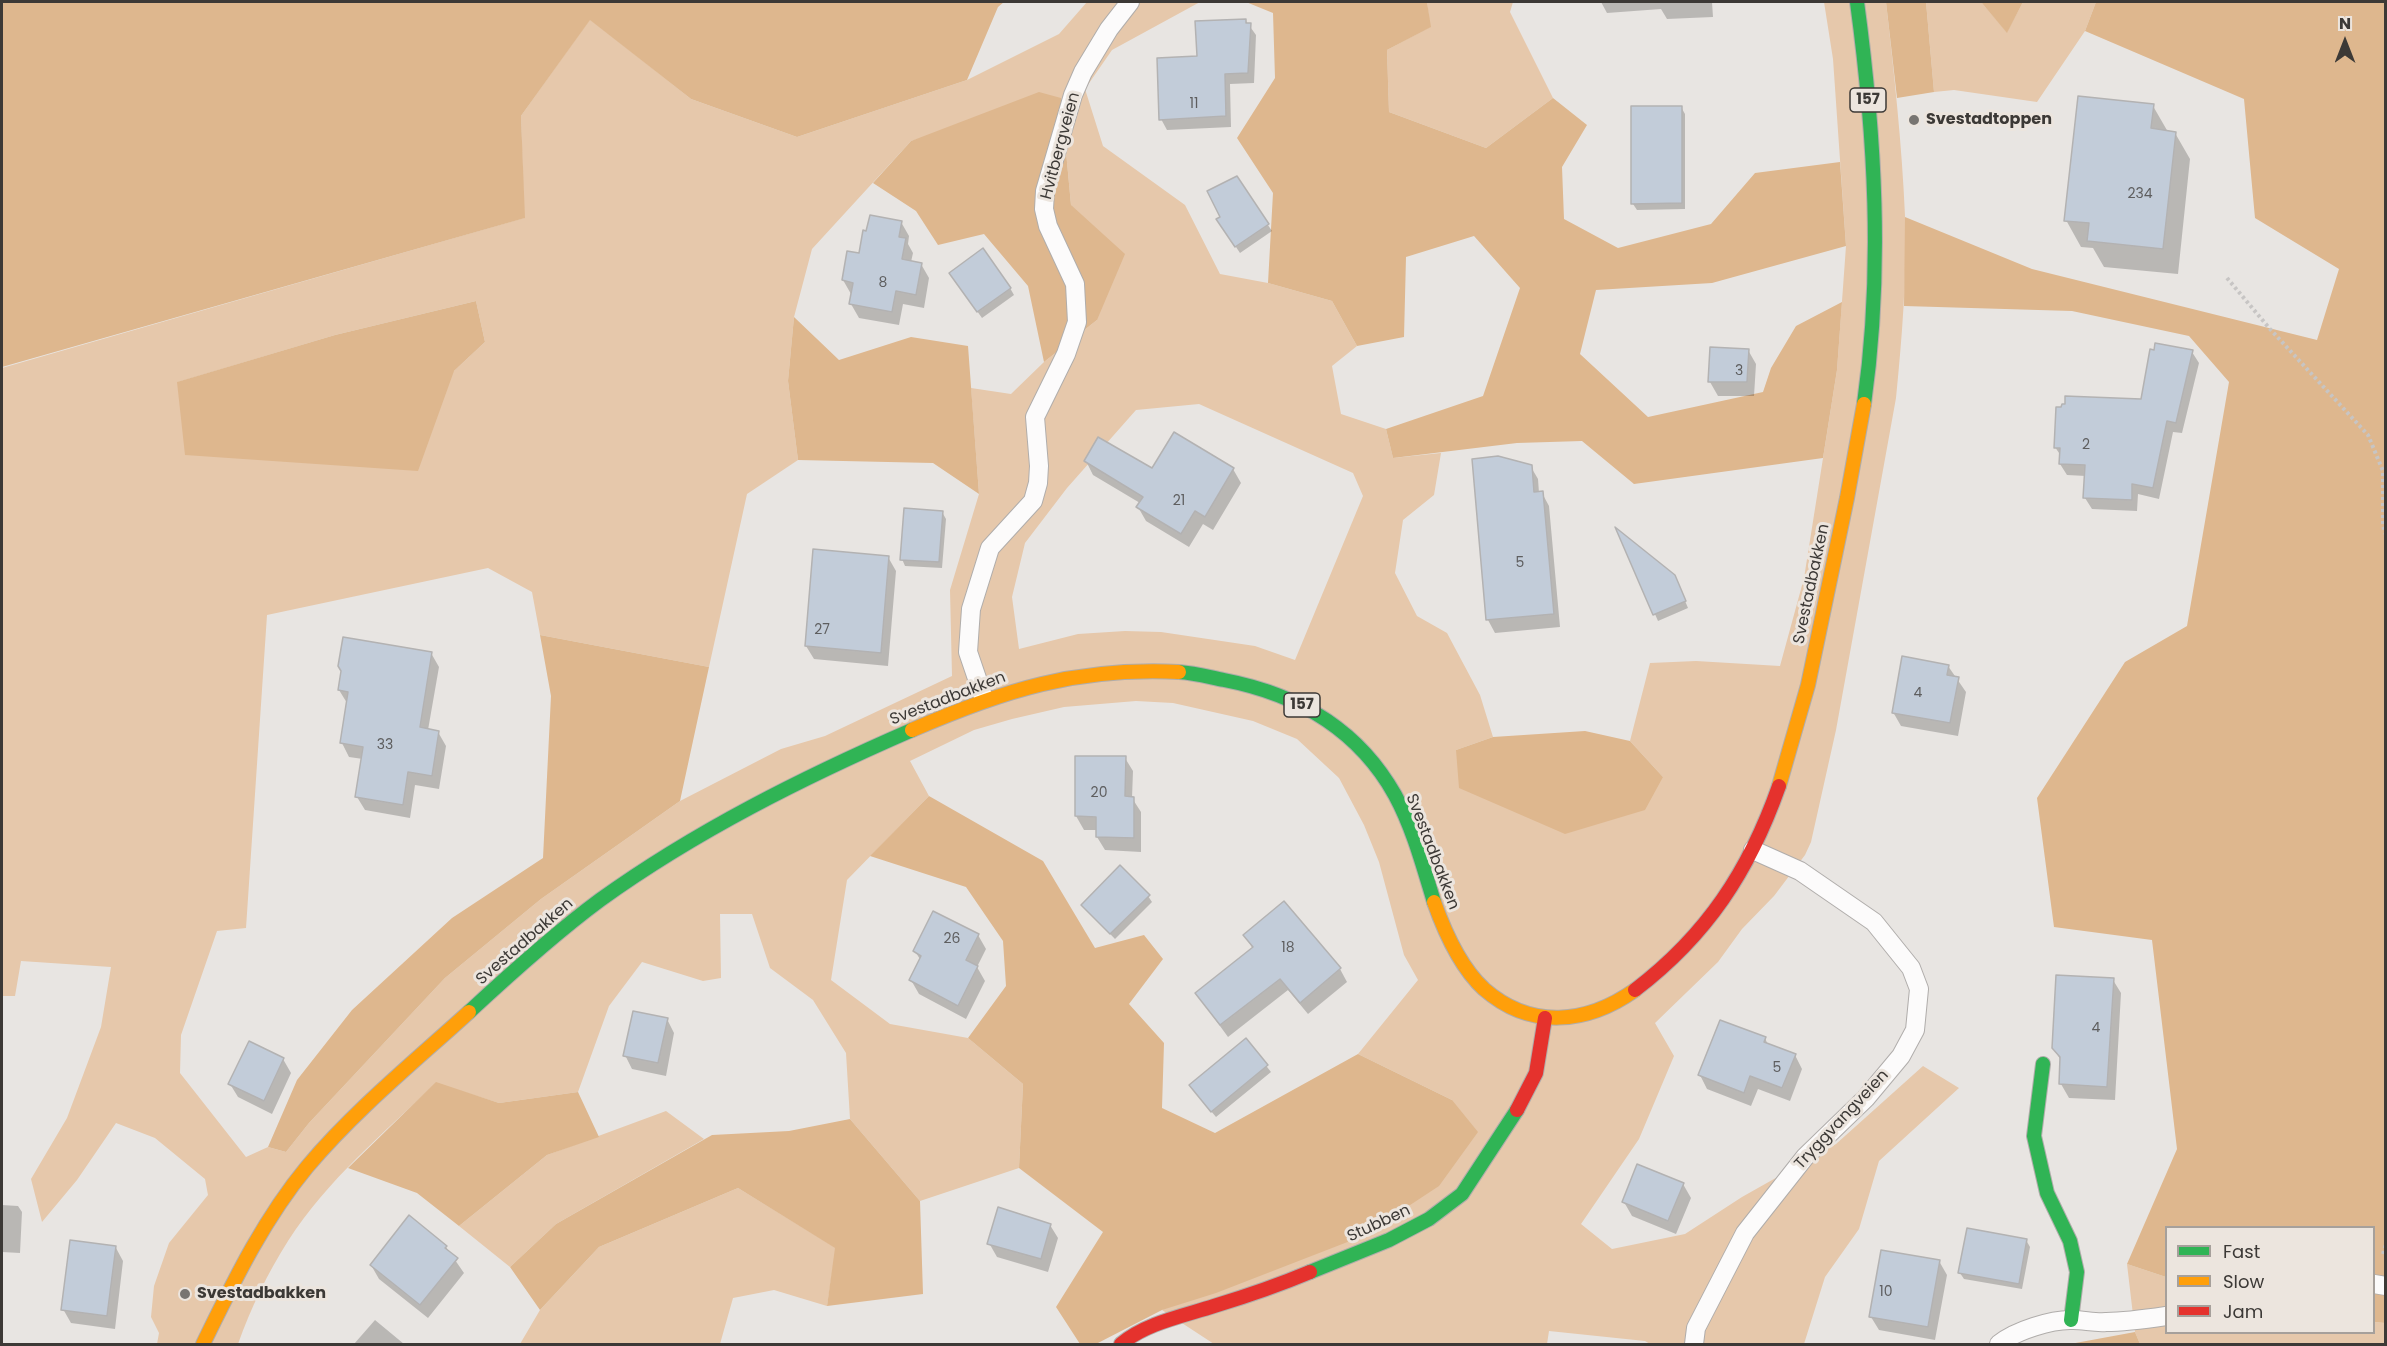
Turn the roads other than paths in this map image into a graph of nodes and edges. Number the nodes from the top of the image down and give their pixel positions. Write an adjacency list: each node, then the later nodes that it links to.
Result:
1 (1130, 2): 3 (lane, Hvitbergveien)
2 (1857, 2): 4 (main road, Svestadbakken / 157)
3 (984, 699): 5 (main road, Svestadbakken / 157); 9 (main road, Svestadbakken / 157)
4 (1754, 850): 5 (main road, Svestadbakken / 157); 11 (lane, Tryggvangveien)
5 (1545, 1018): 10 (main road, Stubben)
6 (2043, 1064): 8 (main road)
7 (2165, 1316): 8 (lane)
8 (2071, 1320): 12 (lane)
9 (203, 1344)
10 (1121, 1344)
11 (1694, 1344)
12 (1999, 1344)

